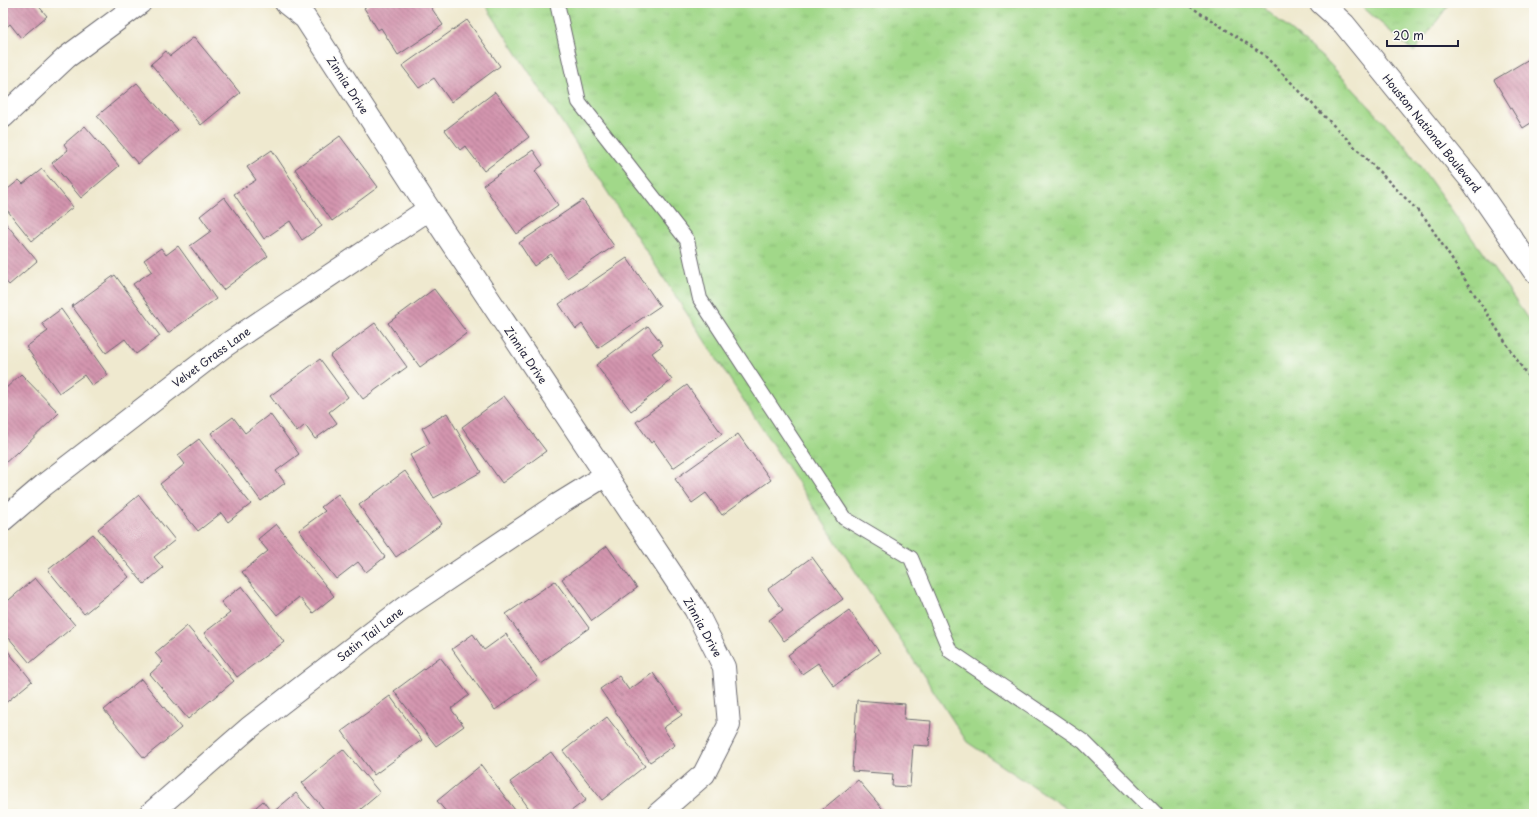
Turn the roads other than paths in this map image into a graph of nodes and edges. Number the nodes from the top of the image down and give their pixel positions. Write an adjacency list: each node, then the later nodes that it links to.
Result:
1 (140, 3): 5 (street)
2 (286, 3): 6 (street, Zinnia Drive)
3 (557, 3): 12 (lane)
4 (1321, 3): 7 (street, Houston National Boulevard)
5 (3, 117)
6 (429, 209): 8 (street, Zinnia Drive); 9 (street, Velvet Grass Lane)
7 (1534, 271)
8 (606, 475): 10 (street, Satin Tail Lane); 11 (street, Zinnia Drive)
9 (3, 520)
10 (150, 814)
11 (658, 814)
12 (1156, 814)

